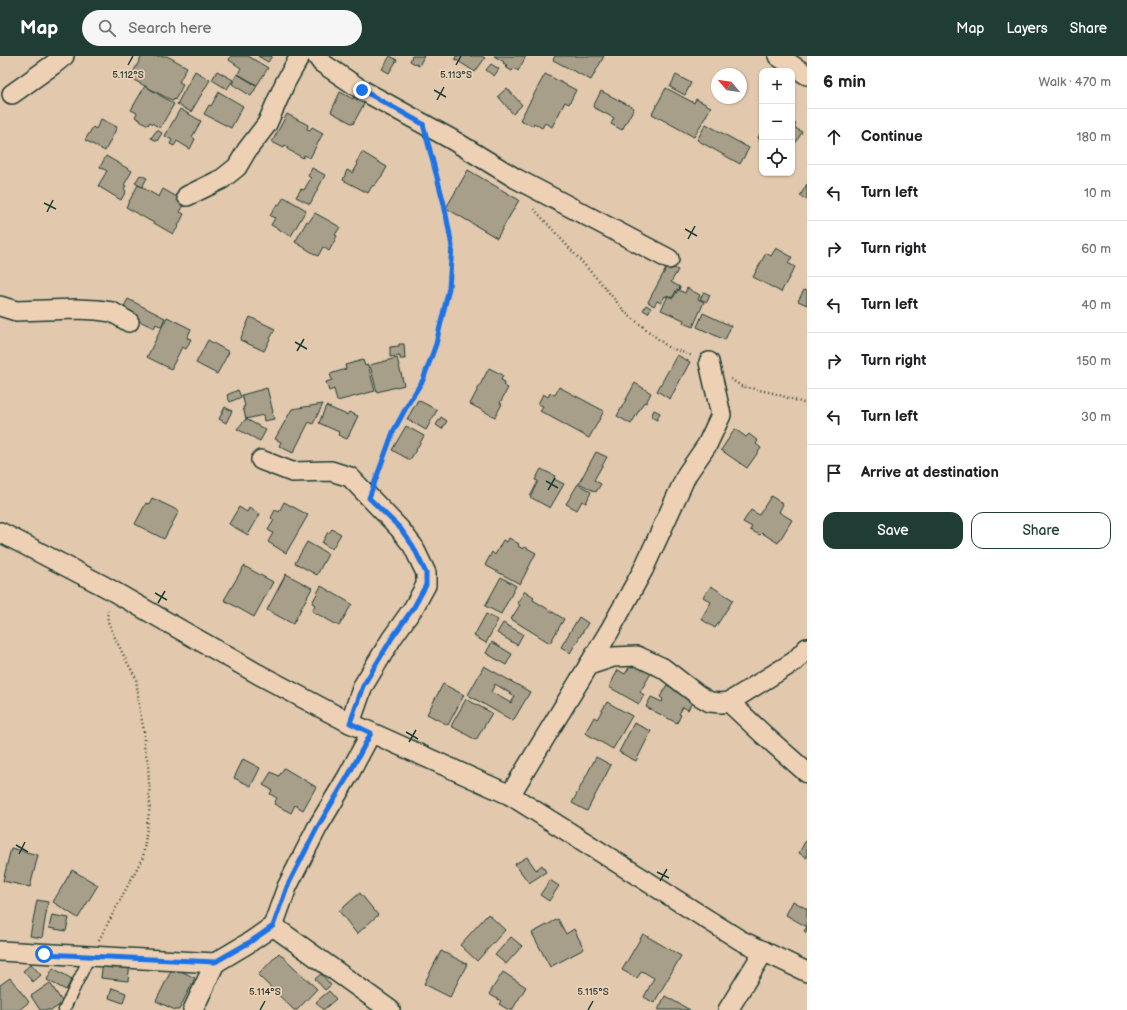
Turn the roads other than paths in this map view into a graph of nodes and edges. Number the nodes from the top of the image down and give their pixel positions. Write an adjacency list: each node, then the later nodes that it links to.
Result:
1 (64, 56): 6 (street)
2 (300, 56): 7 (street)
3 (317, 56): 8 (street)
4 (778, 56): 5 (street)
5 (807, 75)
6 (12, 94)
7 (187, 196)
8 (669, 259)
9 (0, 306): 10 (street)
10 (129, 322)
11 (709, 362): 15 (street)
12 (261, 460): 17 (street)
13 (0, 532): 17 (street)
14 (807, 648): 16 (street)
15 (589, 665): 16 (street); 20 (street)
16 (730, 702): 19 (street)
17 (350, 723): 18 (street)
18 (371, 733): 20 (street); 21 (street)
19 (807, 773)
20 (510, 794): 23 (street)
21 (273, 926): 25 (street); 29 (street)
22 (0, 951): 24 (street)
23 (764, 951): 26 (street); 30 (street)
24 (90, 956): 25 (street); 27 (lane)
25 (215, 962): 28 (street)
26 (807, 972)
27 (64, 1010)
28 (193, 1010)
29 (390, 1010)
30 (728, 1010)

